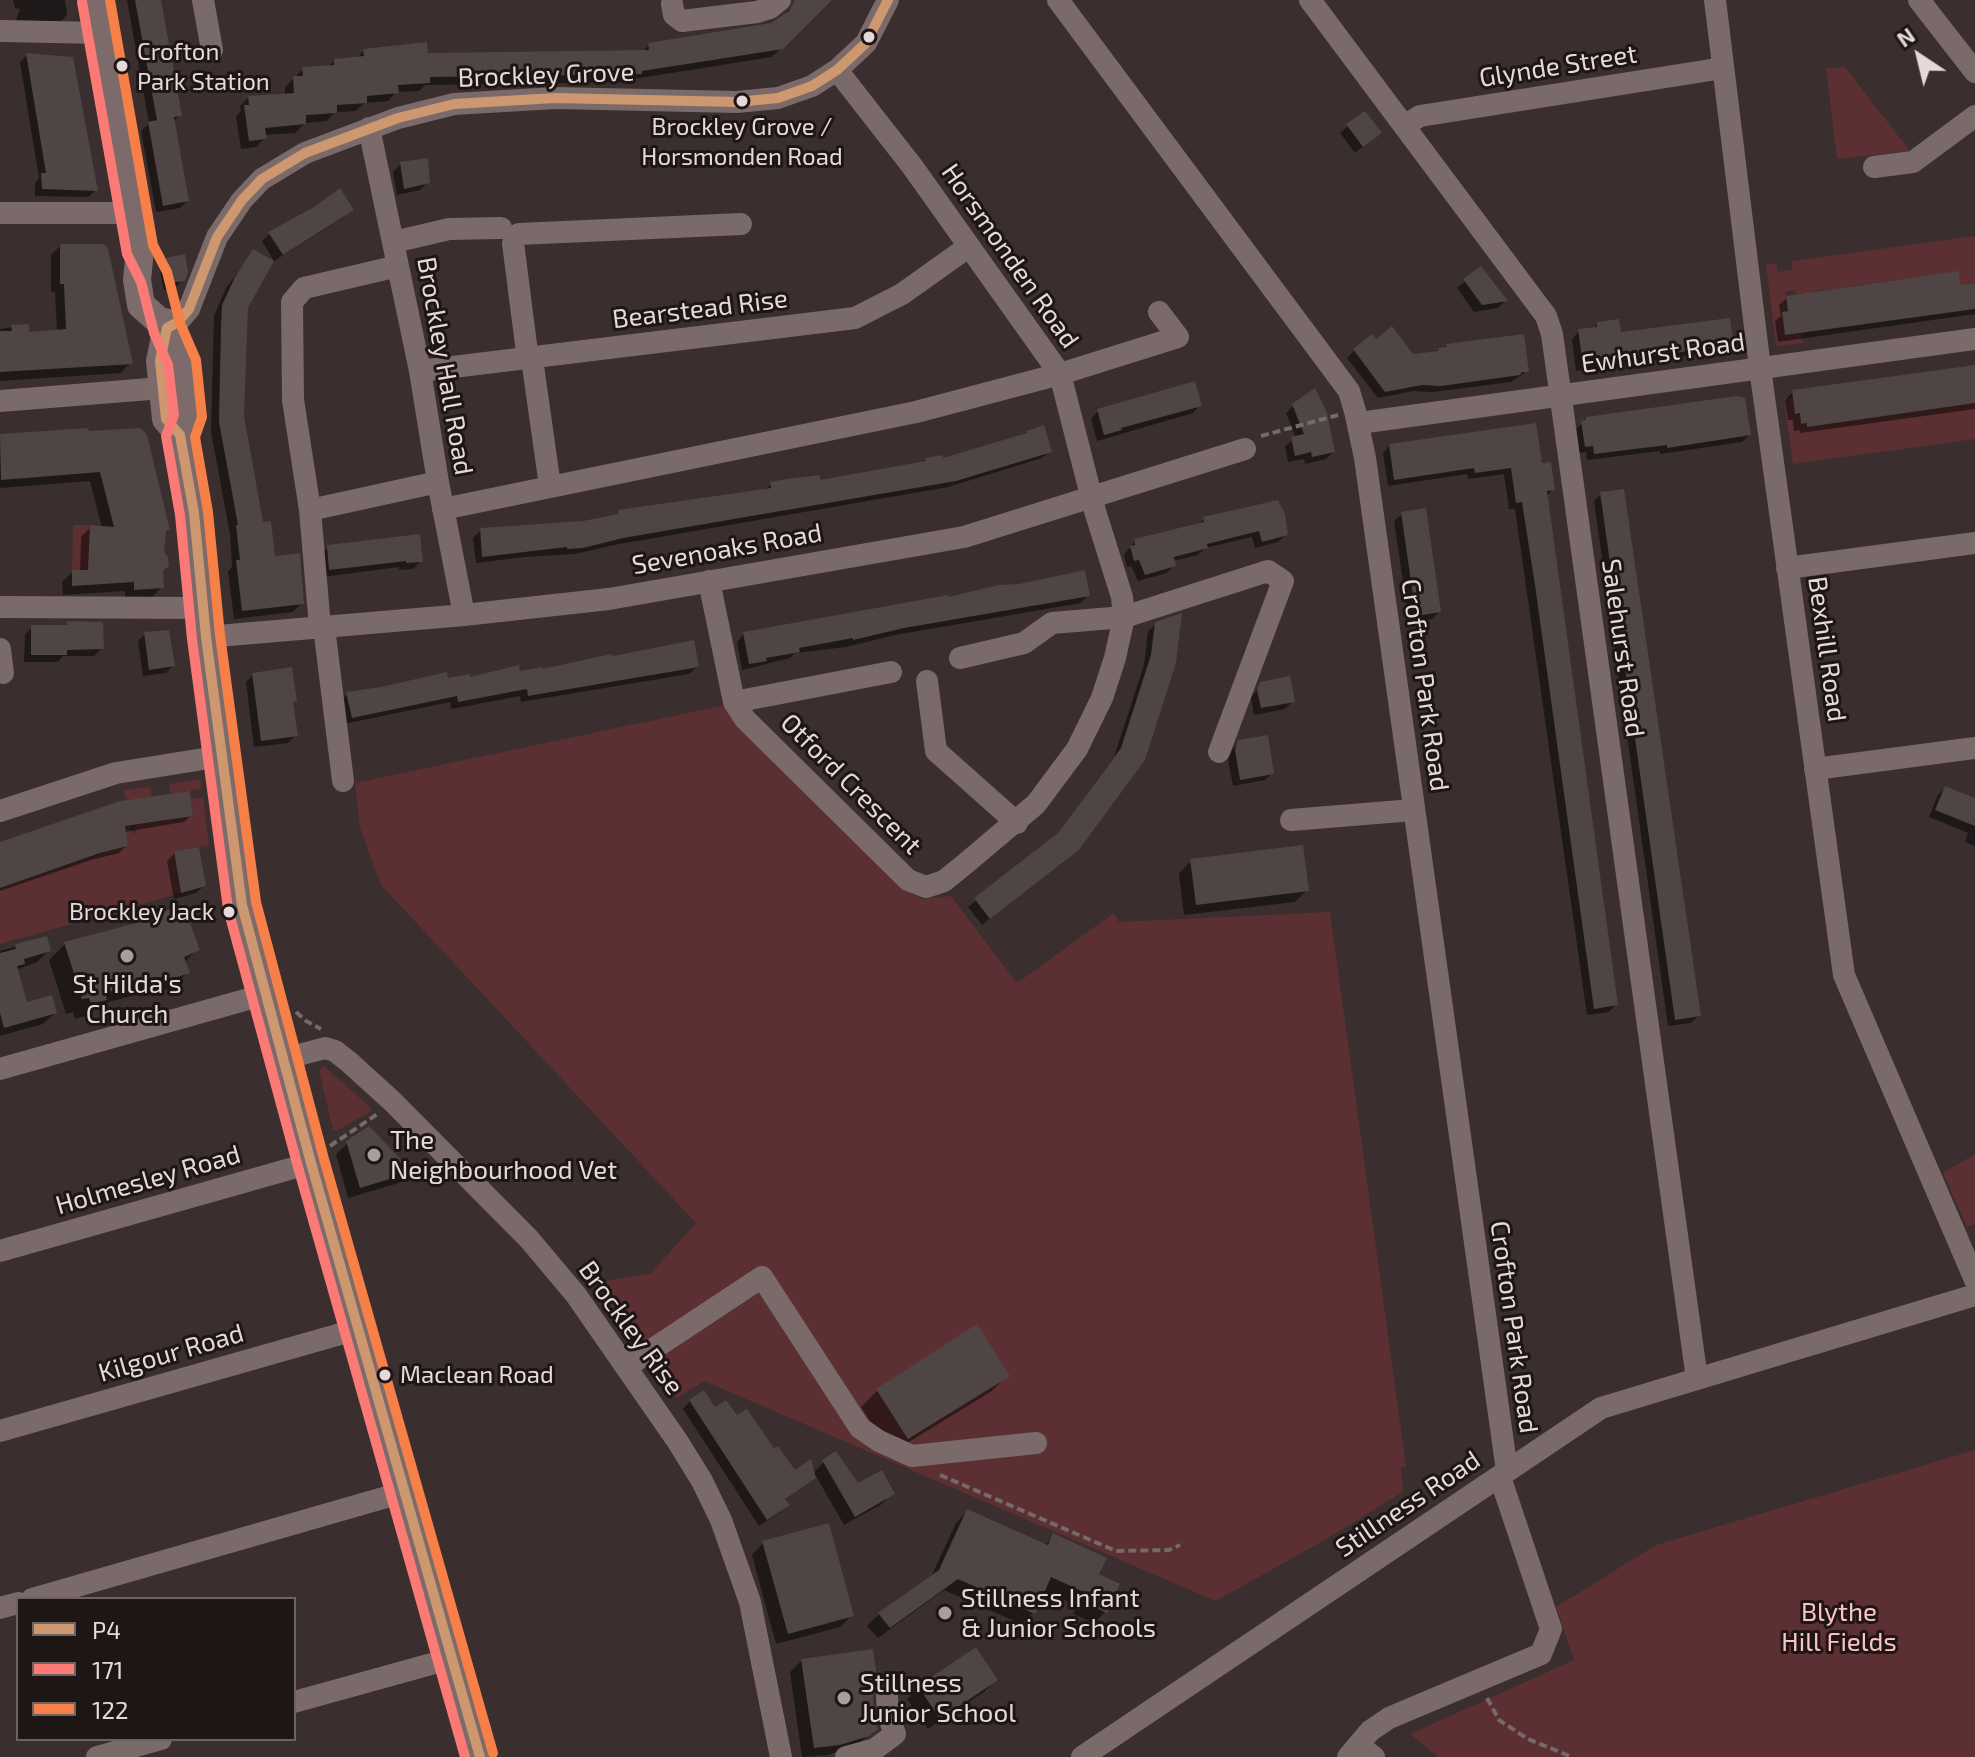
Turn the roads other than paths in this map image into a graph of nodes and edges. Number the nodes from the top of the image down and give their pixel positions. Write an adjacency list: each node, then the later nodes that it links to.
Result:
1 (96, 0): 12 (main road)
2 (203, 0): 13 (street)
3 (780, 0): 10 (street)
4 (888, 0): 15 (street, Brockley Grove)
5 (1058, 0): 38 (street, Crofton Park Road)
6 (1310, 0): 18 (street, Salehurst Road)
7 (1715, 0): 14 (street, Bexhill Road)
8 (1919, 0): 16 (street)
9 (672, 4): 10 (street)
10 (715, 9)
11 (0, 31): 12 (street)
12 (101, 33): 22 (main road)
13 (212, 50)
14 (1723, 68): 18 (street, Glynde Street); 32 (street, Bexhill Road)
15 (837, 70): 19 (street, Brockley Grove); 26 (street, Horsmonden Road)
16 (1975, 72)
17 (1975, 116): 20 (street)
18 (1404, 126): 36 (street, Salehurst Road)
19 (369, 128): 25 (street, Brockley Hall Road); 29 (street, Brockley Grove)
20 (1874, 167)
21 (0, 213): 22 (street)
22 (133, 213): 29 (main road)
23 (741, 224): 31 (street)
24 (501, 228): 25 (street)
25 (394, 242): 27 (street, Brockley Hall Road)
26 (968, 247): 31 (street, Bearstead Rise); 34 (street, Horsmonden Road)
27 (398, 266): 33 (street, Brockley Hall Road); 45 (street)
28 (1159, 312): 34 (street)
29 (167, 328): 35 (main road); 39 (main road)
30 (1975, 339): 32 (street, Ewhurst Road)
31 (530, 360): 33 (street, Bearstead Rise); 42 (street)
32 (1760, 368): 36 (street, Ewhurst Road); 47 (street, Bexhill Road)
33 (420, 371): 41 (street, Brockley Hall Road)
34 (1060, 374): 42 (street); 43 (street, Horsmonden Road)
35 (162, 388): 37 (street); 39 (main road)
36 (1560, 396): 38 (street, Ewhurst Road); 79 (street, Salehurst Road)
37 (0, 401)
38 (1357, 417): 66 (street, Crofton Park Road)
39 (180, 435): 50 (main road)
40 (1250, 444): 43 (street, Sevenoaks Road)
41 (438, 482): 44 (street, Brockley Hall Road); 45 (street)
42 (550, 486): 44 (street)
43 (1092, 497): 48 (street, Sevenoaks Road); 52 (street, Otford Crescent)
44 (443, 509): 51 (street, Brockley Hall Road)
45 (310, 510): 53 (street)
46 (1975, 543): 47 (street)
47 (1787, 568): 64 (street, Bexhill Road)
48 (709, 581): 51 (street, Sevenoaks Road); 60 (street, Otford Crescent)
49 (0, 607): 50 (street)
50 (203, 608): 54 (main road)
51 (464, 615): 53 (street, Sevenoaks Road)
52 (1124, 617): 56 (street); 62 (street); 69 (street, Otford Crescent)
53 (322, 627): 54 (street, Sevenoaks Road); 65 (street)
54 (206, 637): 63 (main road)
55 (0, 649): 58 (street)
56 (960, 658)
57 (891, 672): 60 (street)
58 (3, 673)
59 (927, 681): 69 (street)
60 (734, 702): 69 (street, Otford Crescent)
61 (1975, 748): 64 (street)
62 (1219, 752)
63 (222, 756): 67 (street); 70 (main road)
64 (1815, 769): 75 (street, Bexhill Road)
65 (343, 781)
66 (1413, 810): 68 (street); 82 (street, Crofton Park Road)
67 (0, 811)
68 (1291, 820)
69 (1017, 823)
70 (266, 994): 71 (main road); 72 (street)
71 (284, 1059): 73 (main road); 78 (street, Brockley Rise)
72 (0, 1069)
73 (310, 1157): 74 (street, Holmesley Road); 77 (main road)
74 (0, 1251)
75 (1975, 1280)
76 (1975, 1295): 79 (street, Stillness Road)
77 (358, 1329): 80 (street, Kilgour Road); 83 (main road)
78 (626, 1367): 81 (street); 92 (street, Brockley Rise)
79 (1697, 1379): 82 (street, Stillness Road)
80 (0, 1431)
81 (1036, 1443)
82 (1503, 1474): 89 (street, Crofton Park Road); 94 (street, Stillness Road)
83 (404, 1492): 84 (street); 85 (main road)
84 (39, 1597)
85 (453, 1658): 87 (street); 91 (main road)
86 (887, 1696): 93 (street)
87 (296, 1701)
88 (154, 1741): 90 (street)
89 (1360, 1753)
90 (97, 1757)
91 (480, 1757)
92 (781, 1757)
93 (846, 1757)
94 (1082, 1757)

